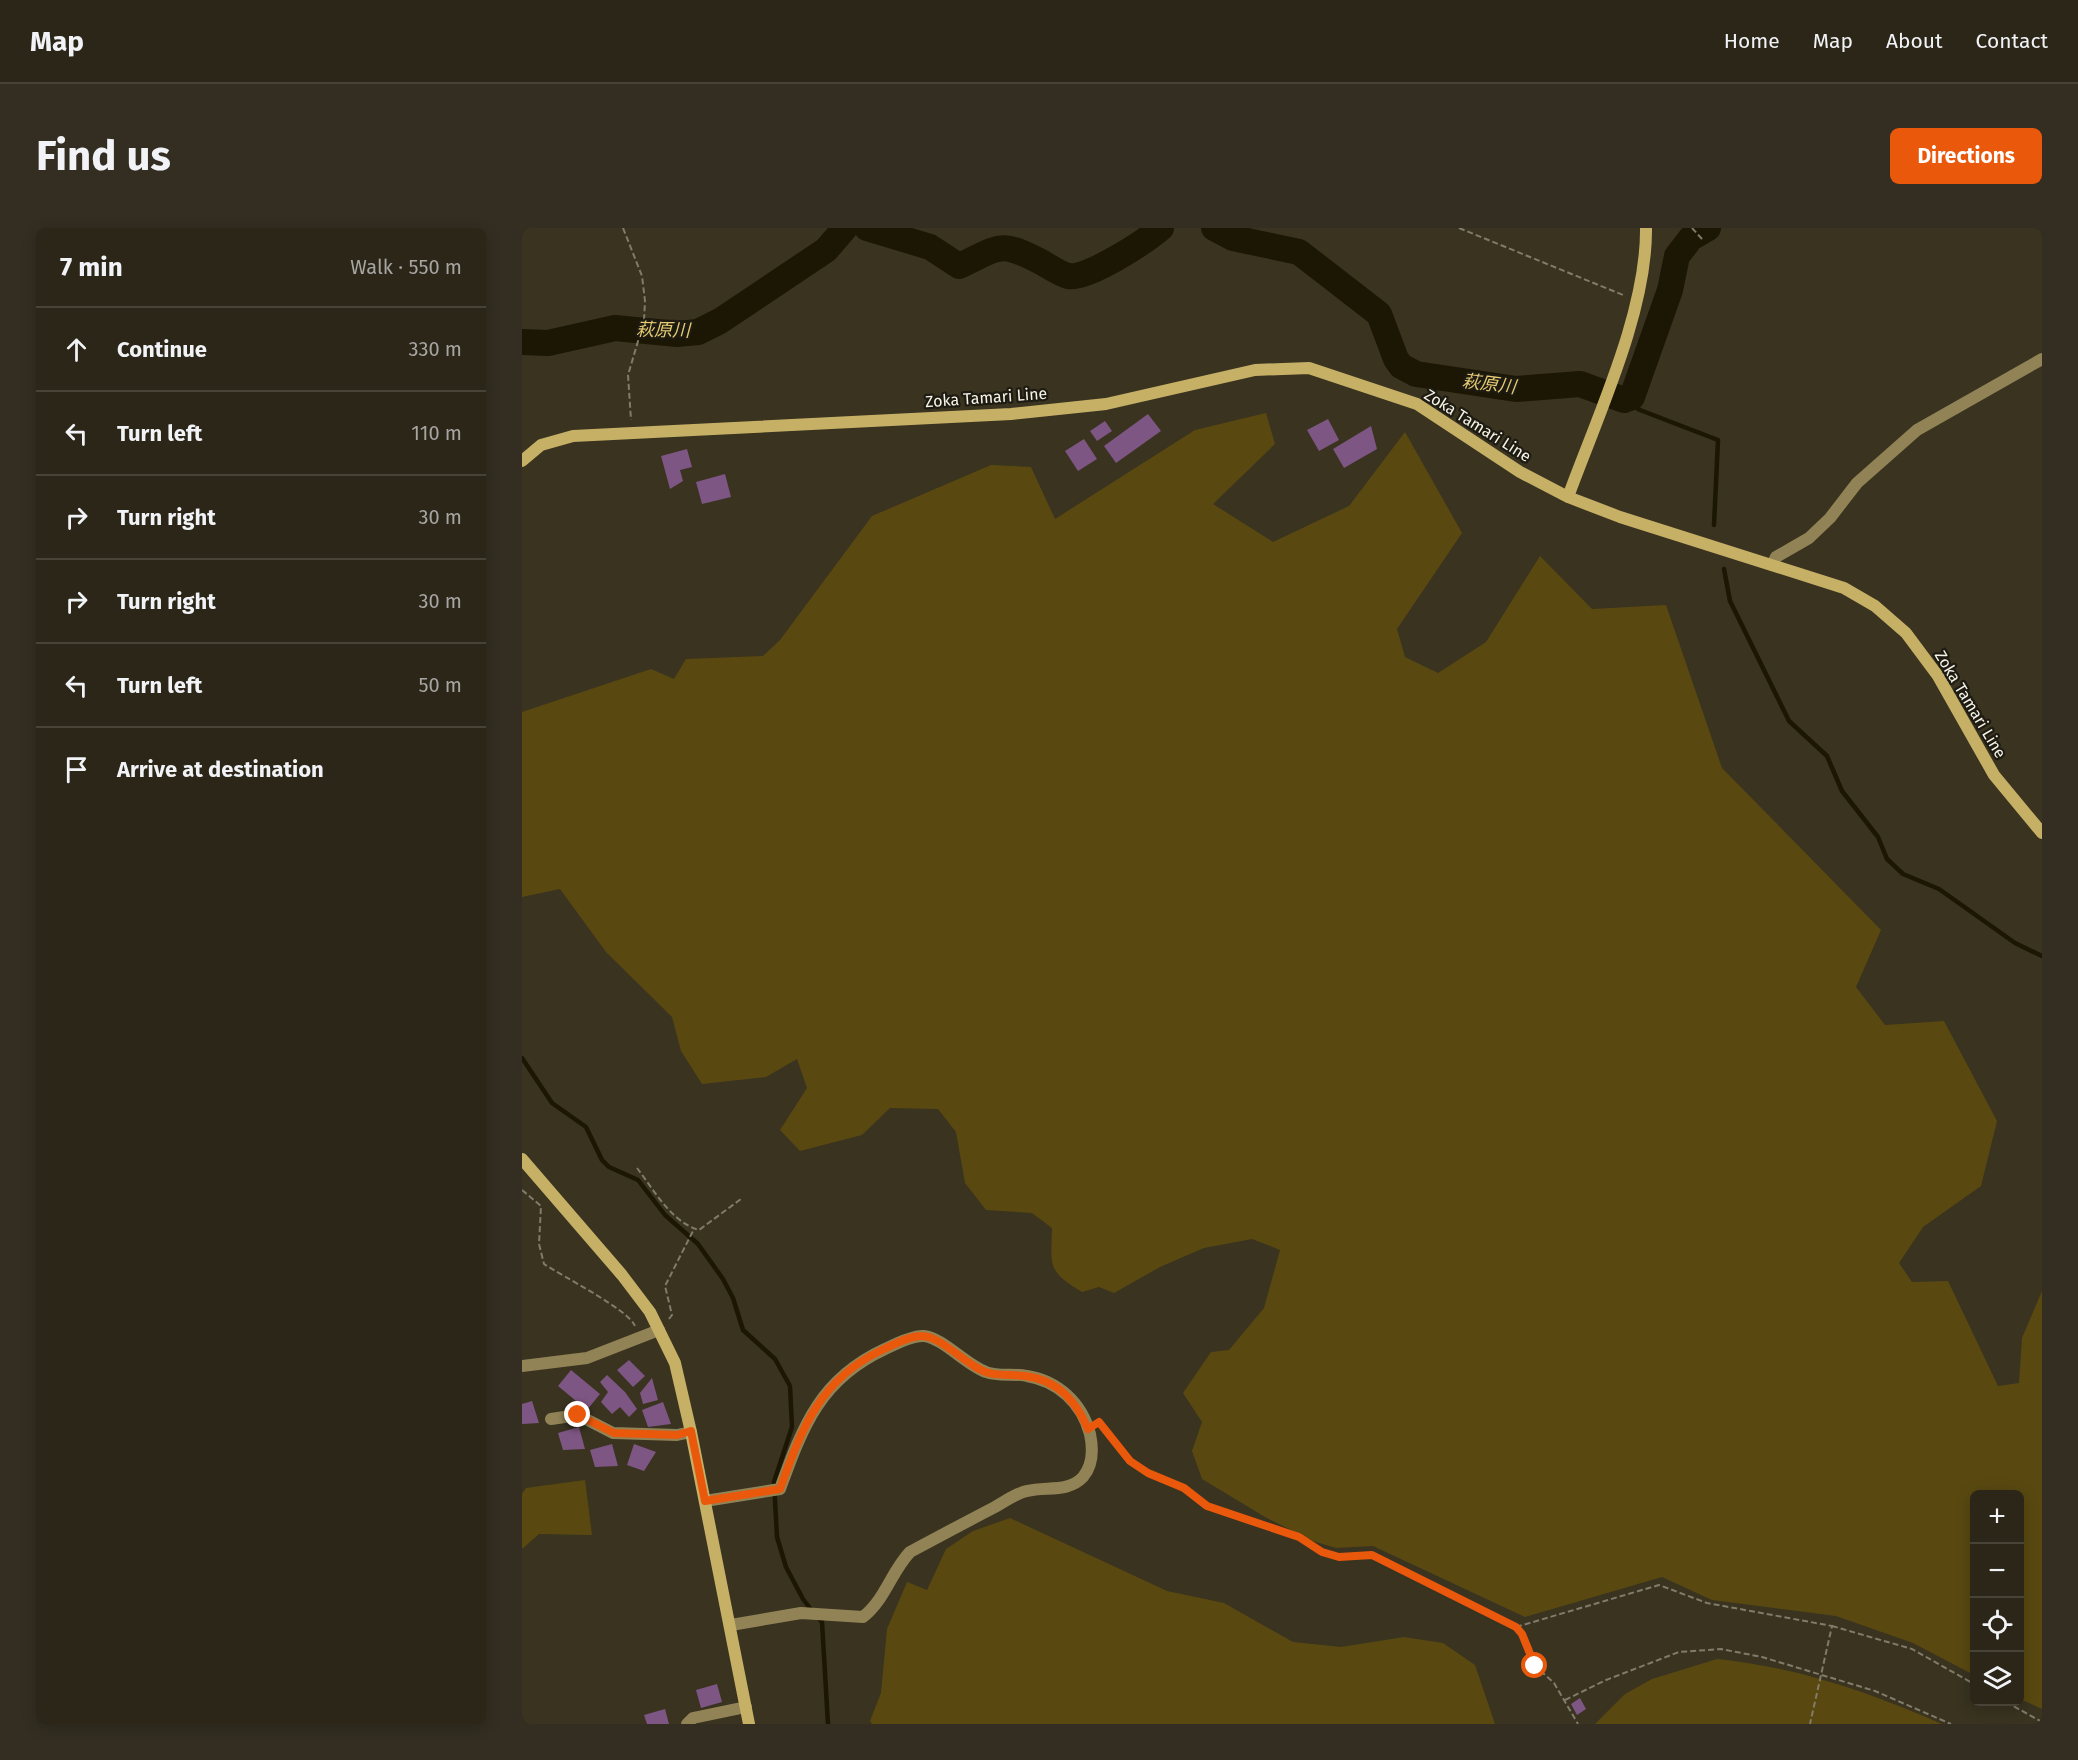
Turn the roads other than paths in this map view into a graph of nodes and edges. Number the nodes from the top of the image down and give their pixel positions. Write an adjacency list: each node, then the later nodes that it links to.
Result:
1 (1646, 228): 4 (main road)
2 (2042, 359): 5 (street)
3 (522, 461): 4 (main road, Zoka Tamari Line)
4 (1568, 497): 5 (main road, Zoka Tamari Line)
5 (1772, 565): 6 (main road, Zoka Tamari Line)
6 (2042, 833)
7 (522, 1159): 8 (main road)
8 (659, 1330): 9 (street); 11 (main road)
9 (522, 1366)
10 (551, 1419): 11 (street)
11 (691, 1431): 12 (main road)
12 (705, 1501): 13 (main road); 13 (street)
13 (731, 1625): 14 (main road)
14 (746, 1707): 15 (street); 16 (main road)
15 (687, 1724)
16 (749, 1724)

